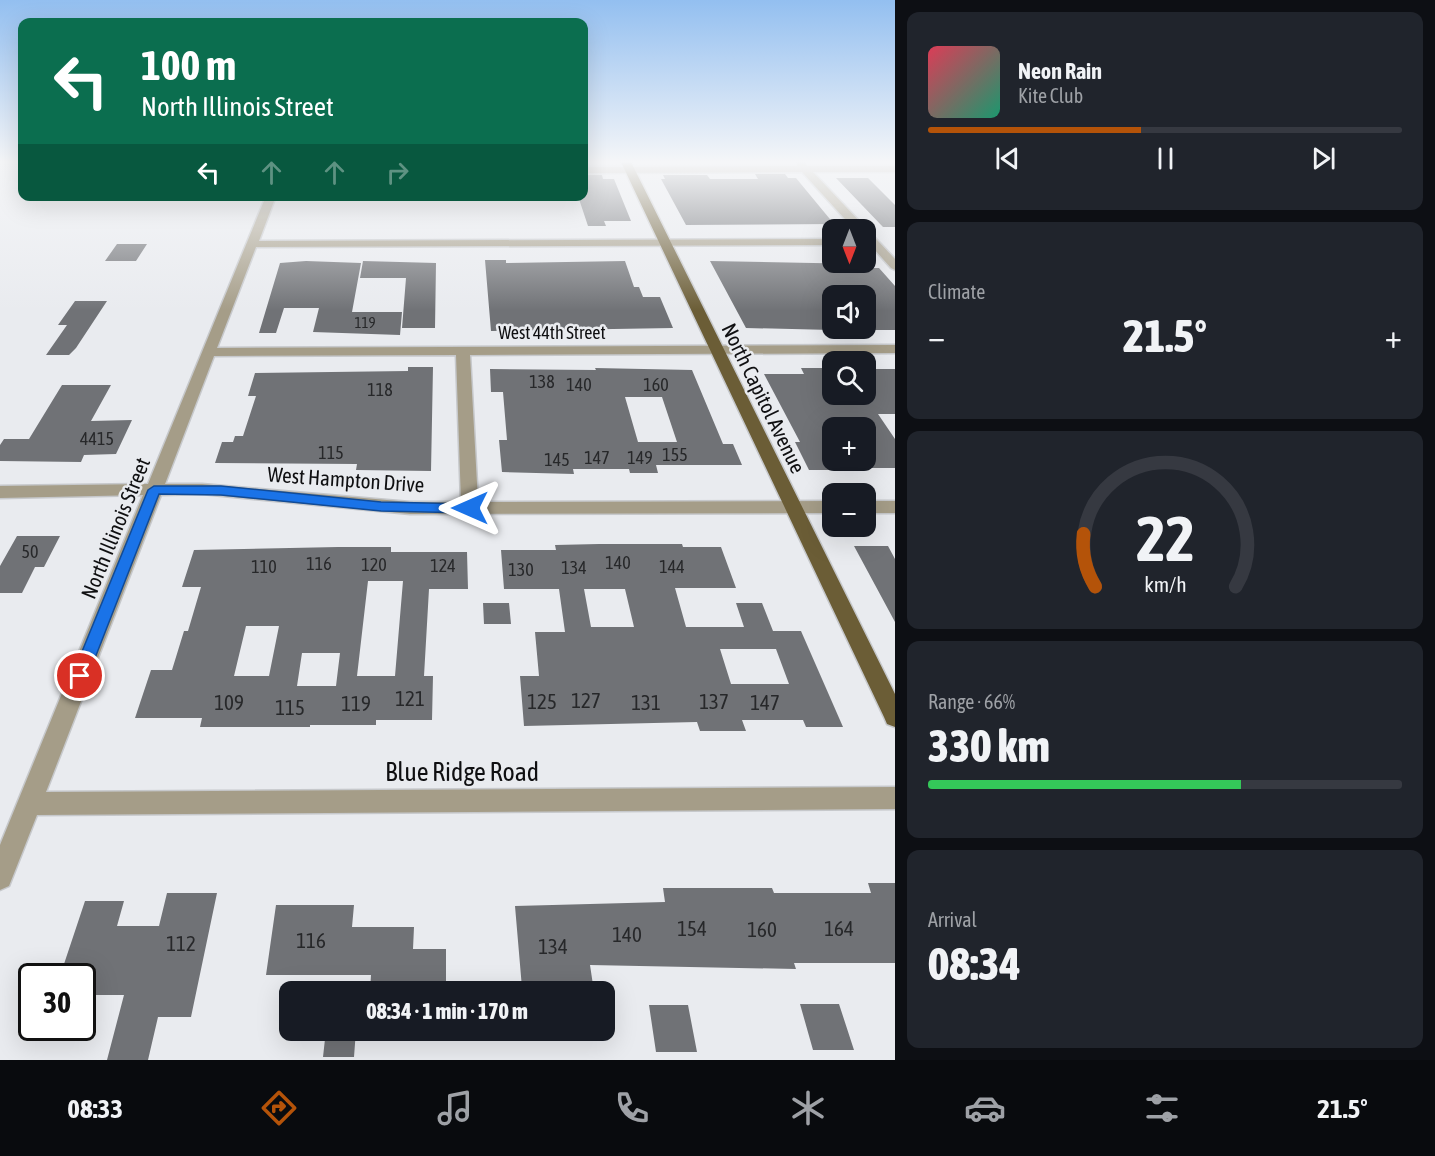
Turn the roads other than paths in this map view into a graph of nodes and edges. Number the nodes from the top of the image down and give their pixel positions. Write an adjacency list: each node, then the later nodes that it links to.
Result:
1 (265, 211): 7 (street, North Illinois Street)
2 (650, 211): 6 (main road, North Capitol Avenue)
3 (876, 240): 5 (street)
4 (822, 242): 6 (street)
5 (895, 242)
6 (665, 243): 7 (street); 12 (main road, North Capitol Avenue)
7 (252, 244): 13 (street, North Illinois Street)
8 (876, 247): 9 (street)
9 (895, 266)
10 (895, 349): 12 (street, West 44th Street)
11 (463, 350): 12 (street, West 44th Street); 13 (street, West 44th Street); 20 (street)
12 (717, 350): 16 (main road, North Capitol Avenue)
13 (209, 352): 14 (street, North Illinois Street)
14 (154, 490): 15 (street, West Hampton Drive); 20 (street, West Hampton Drive); 23 (street, North Illinois Street)
15 (0, 492)
16 (794, 507): 17 (street, West Hampton Drive); 20 (street, West Hampton Drive); 21 (main road, North Capitol Avenue)
17 (822, 507)
18 (876, 507): 19 (street)
19 (895, 507)
20 (470, 508)
21 (895, 717)
22 (895, 798): 23 (street, Blue Ridge Road)
23 (29, 804): 24 (street, North Illinois Street)
24 (0, 877)

